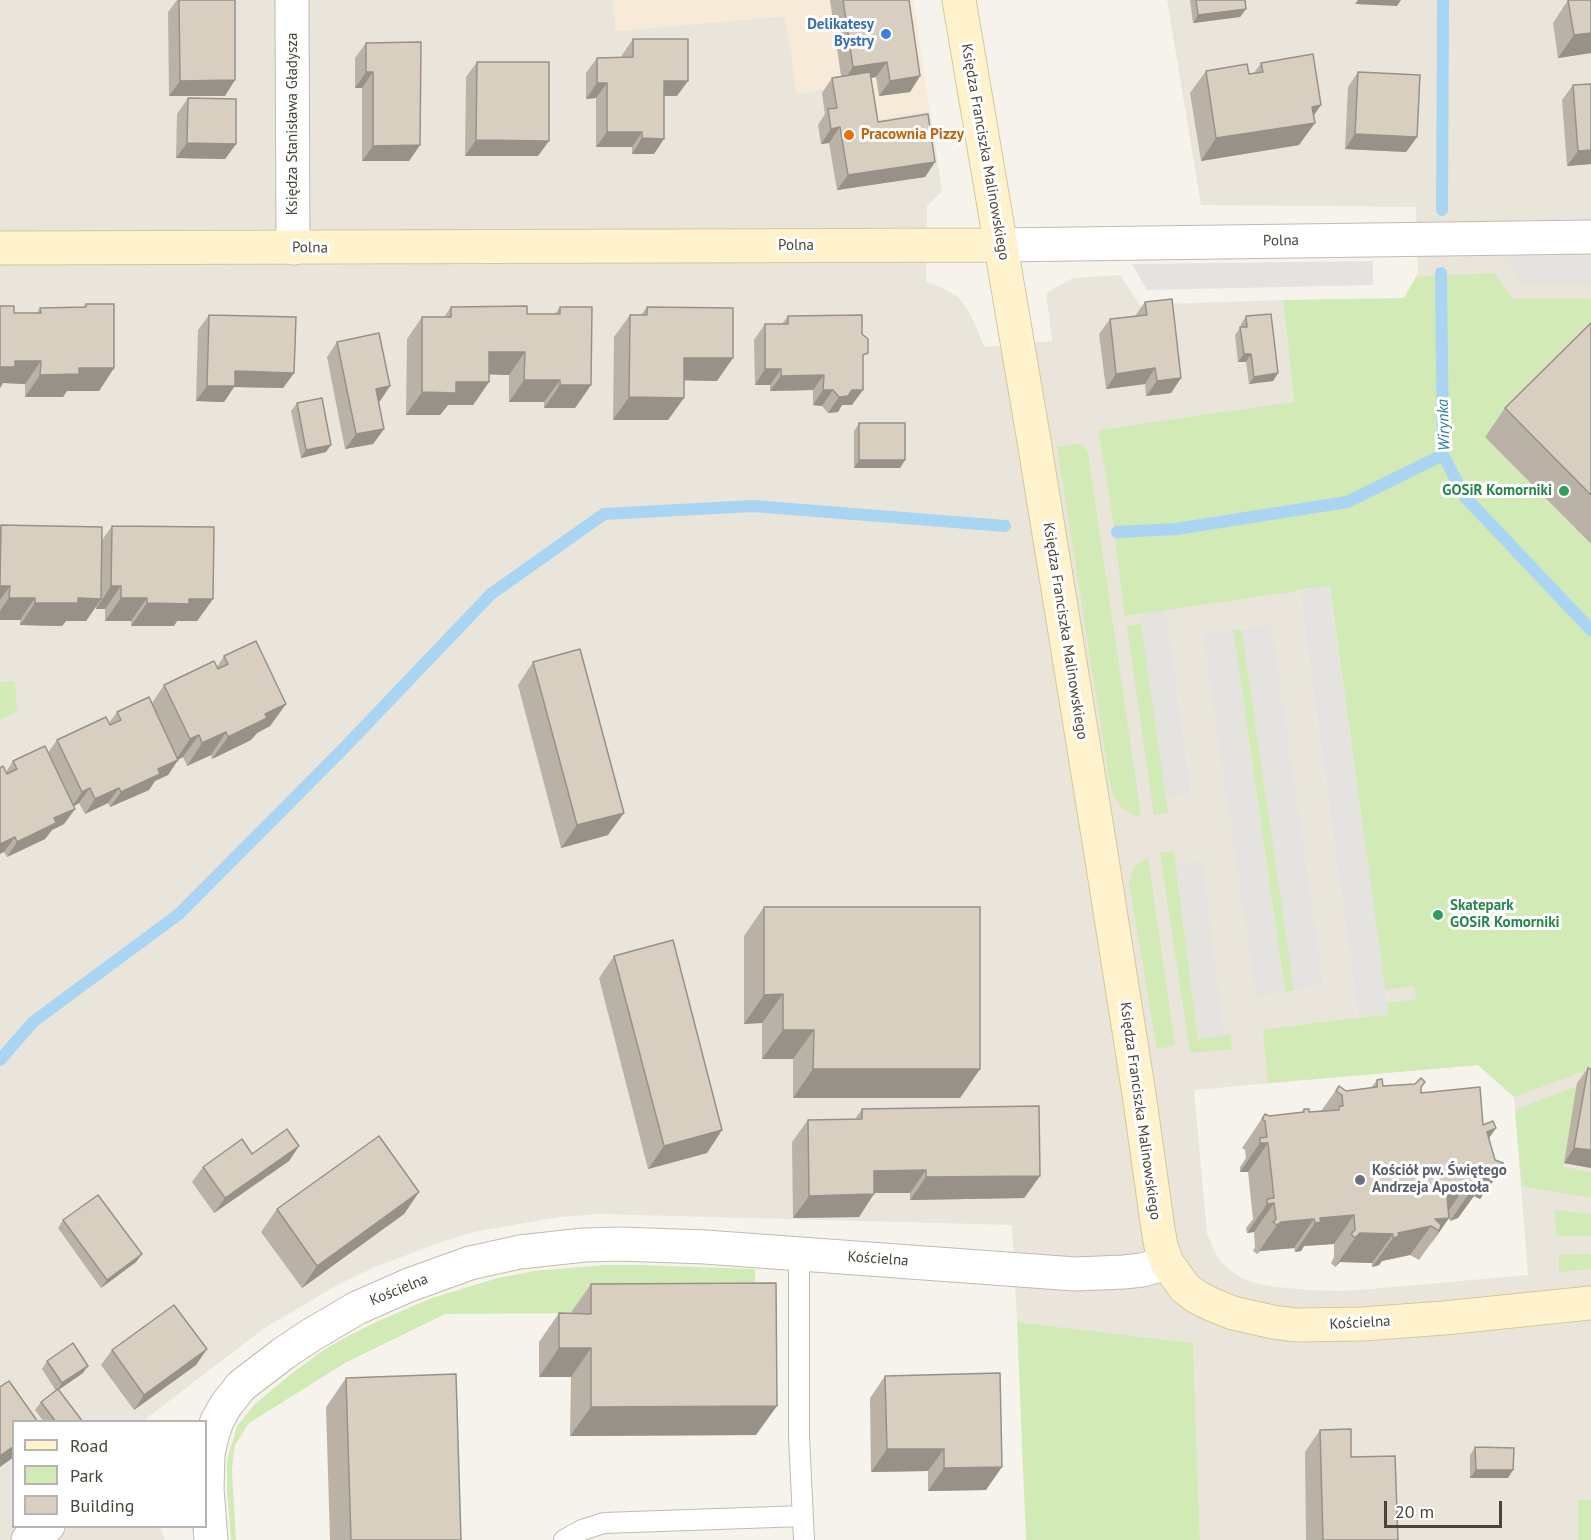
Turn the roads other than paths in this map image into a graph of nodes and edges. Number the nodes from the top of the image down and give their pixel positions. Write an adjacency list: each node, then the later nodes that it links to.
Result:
1 (292, 0): 6 (street, Księdza Stanisława Gładysza)
2 (959, 0): 4 (street, Księdza Franciszka Malinowskiego)
3 (1591, 237): 4 (street, Polna)
4 (1001, 245): 6 (street, Polna); 8 (street, Księdza Franciszka Malinowskiego)
5 (0, 248): 6 (street, Polna)
6 (293, 248)
7 (799, 1254): 8 (street, Kościelna); 10 (street, Kościelna); 11 (lane)
8 (1167, 1263): 9 (street, Kościelna)
9 (1591, 1302)
10 (209, 1436): 14 (street, Kościelna)
11 (803, 1516): 15 (lane); 16 (lane)
12 (46, 1528): 13 (street)
13 (28, 1540)
14 (211, 1540)
15 (564, 1540)
16 (804, 1540)

